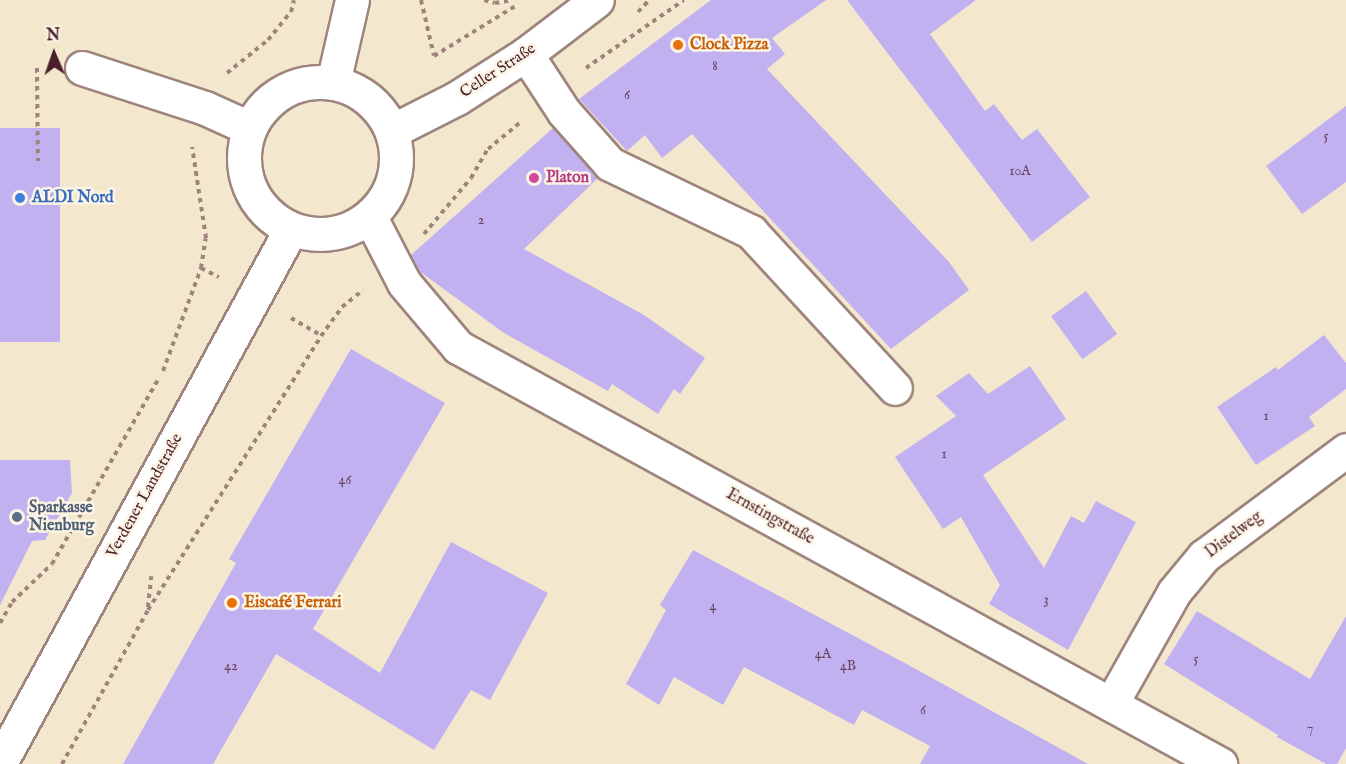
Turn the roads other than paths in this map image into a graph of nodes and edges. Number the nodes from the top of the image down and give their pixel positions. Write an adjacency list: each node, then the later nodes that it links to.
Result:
1 (352, 0): 5 (main road)
2 (597, 0): 3 (main road, Celler Straße)
3 (526, 54): 7 (main road, Celler Straße); 10 (main road)
4 (82, 68): 6 (main road)
5 (333, 83): 6 (main road); 7 (main road)
6 (249, 128): 9 (main road)
7 (392, 131): 8 (main road)
8 (370, 217): 9 (main road); 12 (main road, Ernstingstraße)
9 (291, 229): 13 (main road, Verdener Landstraße)
10 (895, 388)
11 (1346, 450): 12 (main road, Distelweg)
12 (1111, 704): 14 (main road, Ernstingstraße)
13 (0, 763)
14 (1220, 764)

